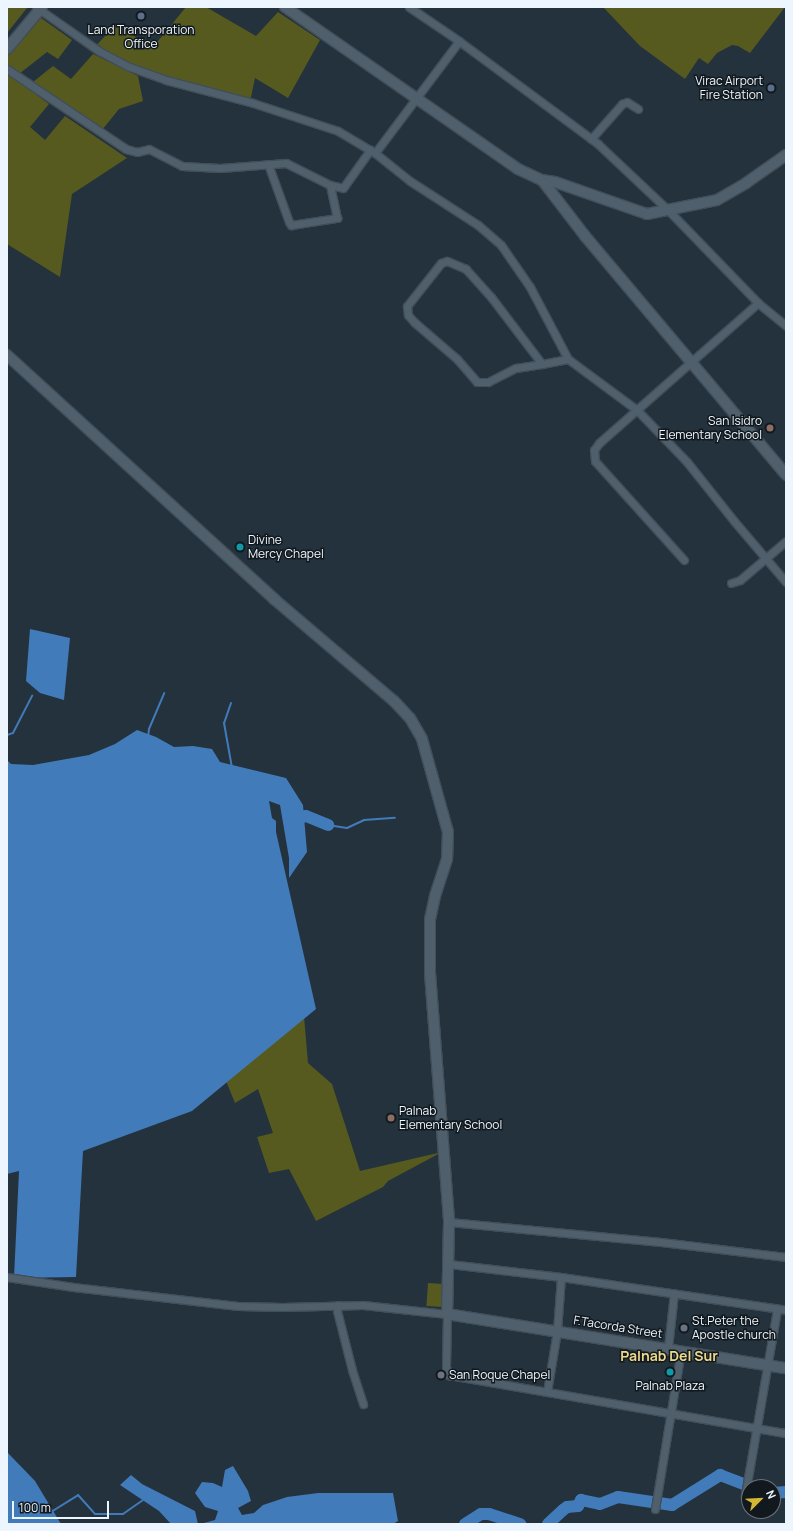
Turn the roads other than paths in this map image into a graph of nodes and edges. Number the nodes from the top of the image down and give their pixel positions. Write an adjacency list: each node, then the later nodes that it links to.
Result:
1 (285, 7): 7 (street)
2 (409, 7): 4 (street)
3 (39, 8): 5 (street); 10 (street)
4 (459, 41): 7 (street); 9 (street)
5 (7, 49)
6 (7, 69): 12 (street)
7 (416, 97): 10 (street); 13 (street)
8 (638, 109): 9 (street)
9 (591, 139): 15 (street)
10 (373, 151): 14 (street); 19 (street)
11 (786, 155): 15 (street)
12 (268, 164): 14 (street); 14 (street)
13 (542, 180): 15 (street); 20 (street)
14 (330, 185)
15 (669, 211): 16 (street)
16 (758, 304): 17 (street); 20 (street)
17 (786, 326)
18 (7, 355): 29 (street)
19 (568, 359): 21 (street); 22 (street)
20 (689, 363): 22 (street); 23 (street)
21 (542, 364): 21 (street)
22 (637, 410): 25 (street); 26 (street)
23 (786, 475)
24 (786, 541): 25 (street)
25 (765, 558): 27 (street); 28 (street)
26 (684, 560)
27 (786, 582)
28 (731, 583)
29 (449, 1222): 30 (street); 31 (street)
30 (786, 1257)
31 (449, 1264): 33 (street); 38 (street)
32 (7, 1277): 35 (street)
33 (562, 1277): 34 (street); 39 (street)
34 (674, 1293): 36 (street); 40 (street)
35 (338, 1305): 38 (street); 45 (street)
36 (777, 1309): 37 (street); 42 (street)
37 (786, 1310)
38 (447, 1314): 39 (street, F.Tacorda Street); 44 (street)
39 (557, 1331): 40 (street, F.Tacorda Street); 44 (street)
40 (668, 1348): 41 (street, F.Tacorda Street)
41 (681, 1350): 42 (street, F.Tacorda Street); 46 (street)
42 (766, 1364): 43 (street, F.Tacorda Street); 47 (street)
43 (786, 1368)
44 (547, 1392): 46 (street)
45 (363, 1404)
46 (672, 1413): 47 (street); 50 (street)
47 (756, 1428): 48 (street); 49 (street)
48 (786, 1433)
49 (748, 1479)
50 (655, 1509)

